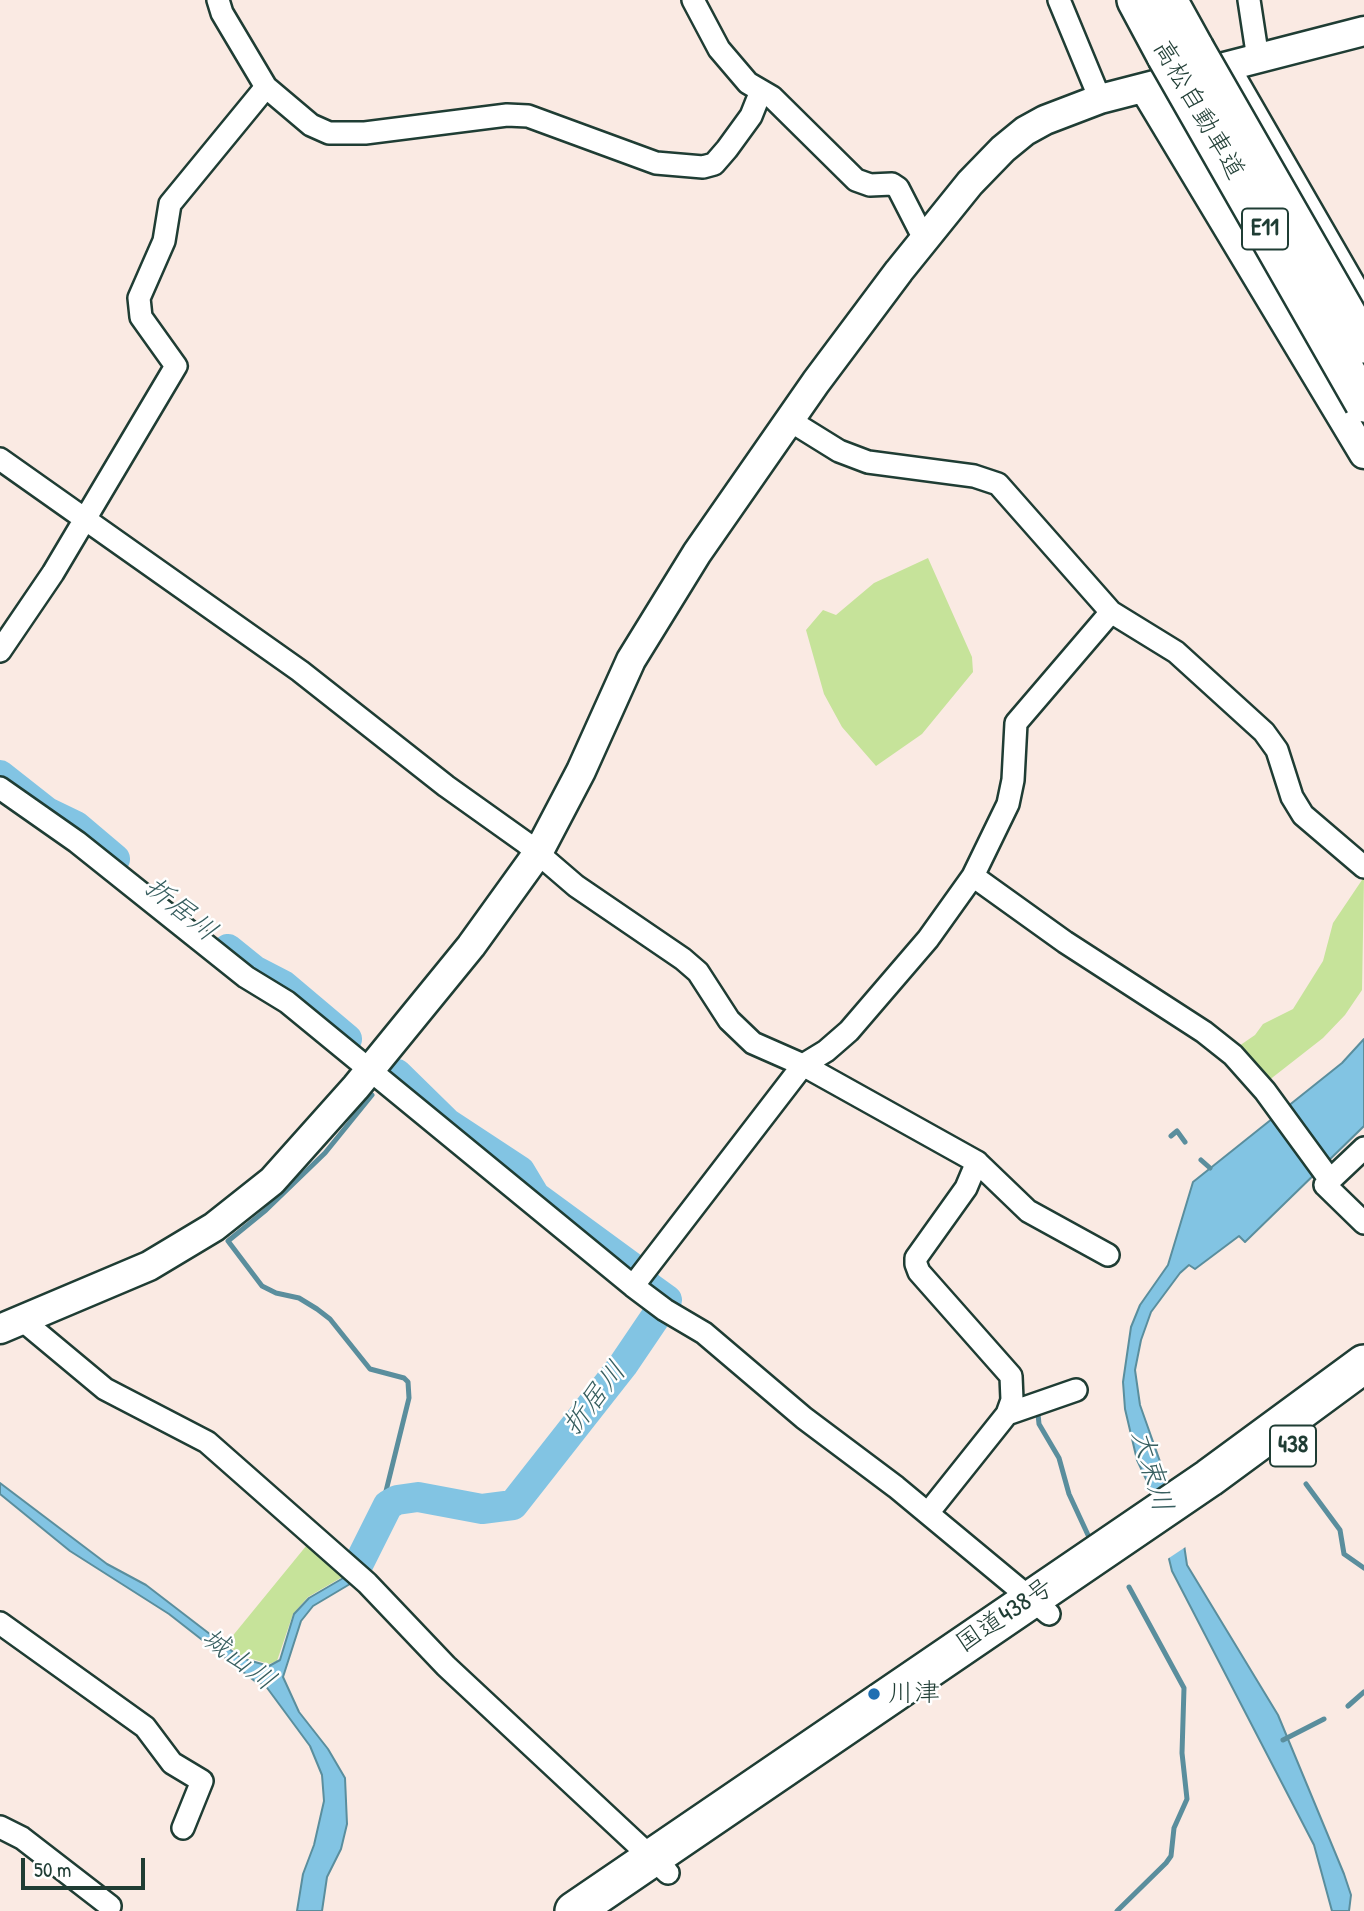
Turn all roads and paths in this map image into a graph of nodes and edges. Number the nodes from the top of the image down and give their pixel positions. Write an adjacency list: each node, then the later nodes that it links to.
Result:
1 (218, 0): 11 (street)
2 (693, 0): 13 (street)
3 (1059, 0): 14 (street)
4 (1136, 0): 8 (highway, 高松自動車道 / E11)
5 (1168, 0): 8 (highway, 高松自動車道 / E11)
6 (1249, 0): 9 (street)
7 (1364, 31): 9 (street)
8 (1181, 52): 17 (highway, 高松自動車道 / E11, bridge); 18 (highway, 高松自動車道 / E11, bridge)
9 (1258, 59): 10 (street)
10 (1228, 65): 12 (street); 16 (street)
11 (266, 87): 13 (street); 22 (street)
12 (1144, 88): 14 (street); 20 (street)
13 (761, 91): 15 (street)
14 (1100, 99): 15 (street)
15 (929, 237): 19 (street)
16 (1364, 301)
17 (1364, 344)
18 (1364, 403)
19 (789, 420): 23 (street); 26 (street)
20 (1364, 454)
21 (0, 459): 22 (street)
22 (87, 518): 24 (street); 26 (street)
23 (1111, 612): 27 (street); 28 (street)
24 (0, 651)
25 (0, 788): 30 (street)
26 (538, 853): 29 (street); 30 (street)
27 (1364, 867)
28 (972, 876): 29 (street); 33 (street)
29 (803, 1065): 32 (street); 36 (street)
30 (370, 1070): 36 (street); 37 (street)
31 (1364, 1148): 33 (street)
32 (977, 1162): 35 (street); 41 (street)
33 (1328, 1178): 34 (street)
34 (1364, 1223)
35 (1108, 1255)
36 (638, 1279): 43 (street)
37 (6, 1324): 48 (street)
38 (1364, 1364): 42 (highway, 国道438号 / 438)
39 (1076, 1390): 41 (street)
40 (1364, 1395): 42 (highway, 国道438号 / 438)
41 (1007, 1414): 43 (street)
42 (1215, 1487): 44 (highway, 国道438号 / 438)
43 (928, 1513): 44 (street)
44 (1040, 1606): 48 (highway, 国道438号 / 438)
45 (0, 1623): 47 (street)
46 (0, 1827): 49 (street)
47 (183, 1828)
48 (660, 1865): 50 (highway, 国道438号 / 438); 51 (highway, 国道438号 / 438)
49 (110, 1906)
50 (577, 1910)
51 (614, 1911)

